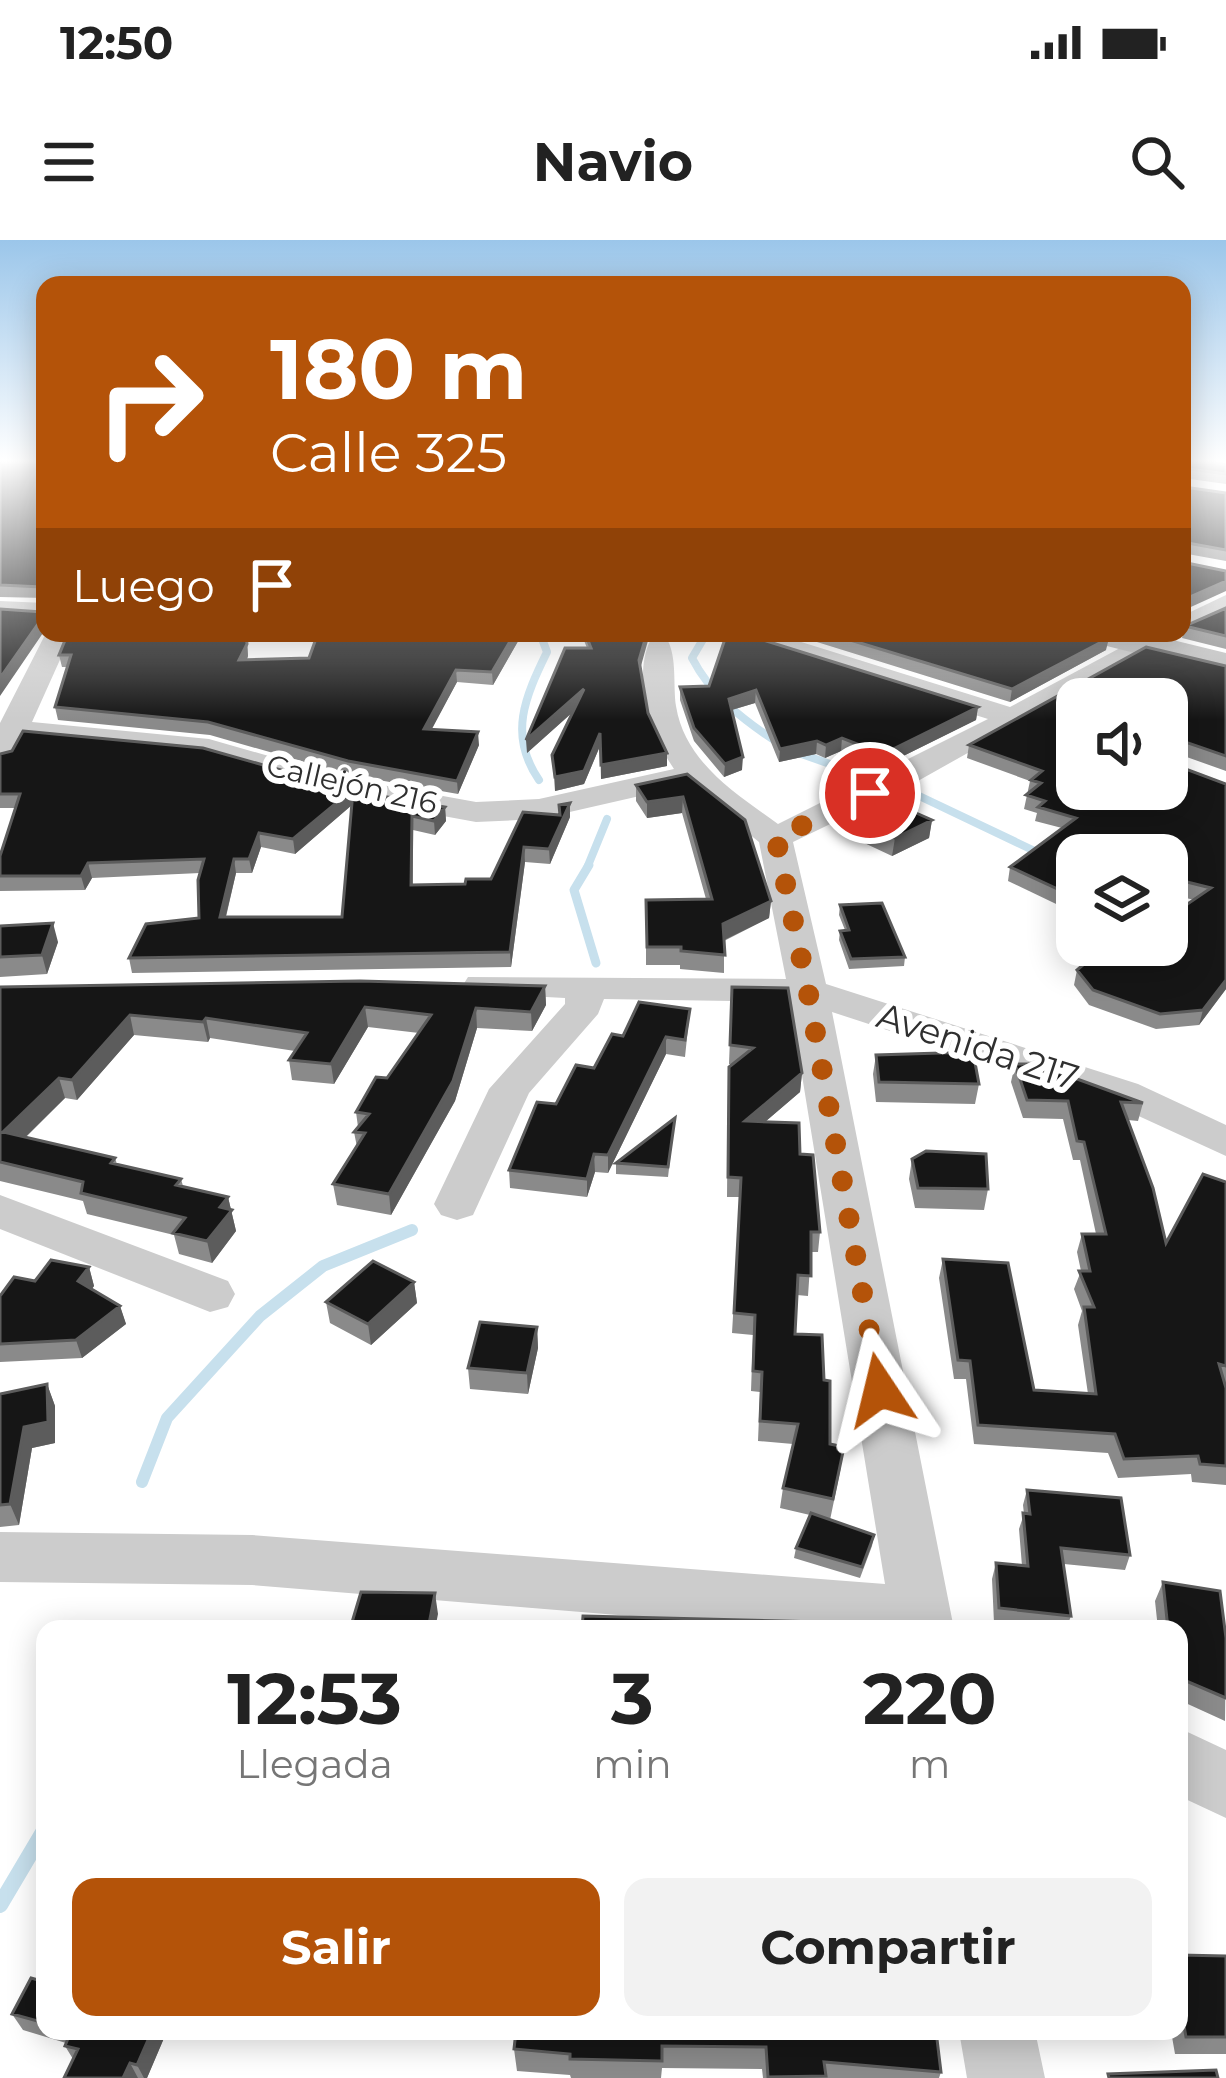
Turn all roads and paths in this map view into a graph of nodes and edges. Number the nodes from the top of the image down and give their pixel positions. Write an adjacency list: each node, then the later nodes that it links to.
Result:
1 (1226, 603): 4 (street)
2 (0, 609): 3 (street)
3 (36, 610)
4 (1191, 620)
5 (55, 642): 16 (street)
6 (773, 642): 15 (street)
7 (1149, 642): 13 (street)
8 (1175, 642): 12 (street)
9 (1185, 642): 11 (street)
10 (659, 647): 17 (street)
11 (1226, 653)
12 (1226, 665)
13 (1099, 678)
14 (1056, 703): 15 (street)
15 (1012, 717): 18 (street)
16 (5, 744): 17 (street, Callejón 216)
17 (693, 774): 18 (street)
18 (776, 838): 21 (street)
19 (452, 985): 20 (street, Avenida 217)
20 (586, 987): 21 (street, Avenida 217); 23 (street)
21 (808, 991): 22 (street, Avenida 217); 28 (street)
22 (1226, 1142)
23 (457, 1204)
24 (0, 1211): 25 (street)
25 (210, 1294)
26 (0, 1557): 27 (street)
27 (910, 1620)
28 (921, 1620)
29 (1188, 1765): 30 (street)
30 (1226, 1786)
31 (999, 2040): 32 (street)
32 (1006, 2078)

